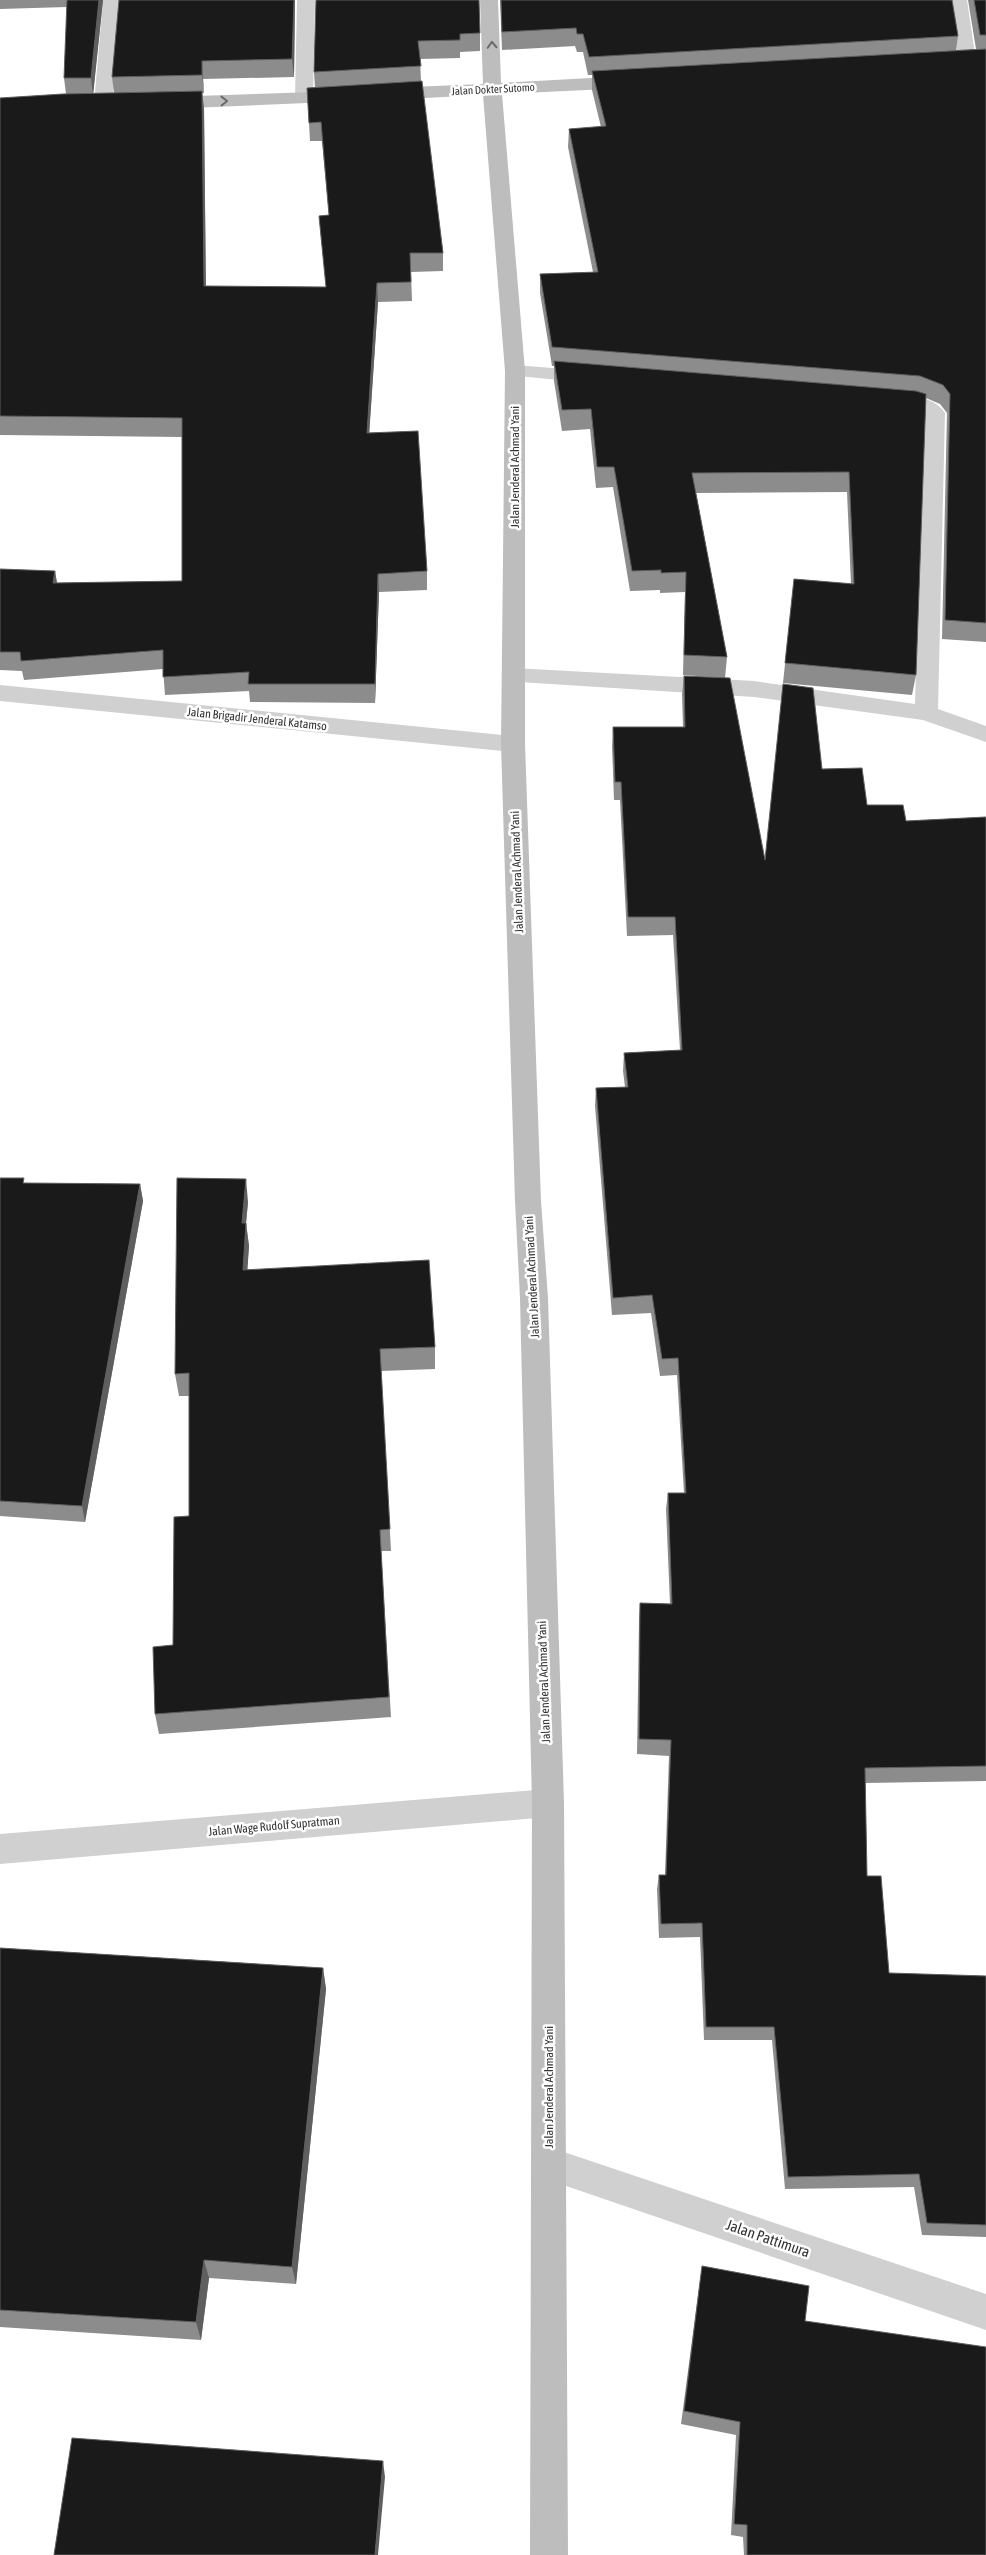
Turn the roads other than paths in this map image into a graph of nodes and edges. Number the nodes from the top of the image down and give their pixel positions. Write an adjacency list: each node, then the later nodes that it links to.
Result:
1 (112, 0): 13 (street)
2 (306, 0): 10 (street)
3 (490, 0): 9 (main road, Jalan Jenderal Achmad Yani, one-way to 3)
4 (958, 0): 6 (street)
5 (986, 60): 6 (main road)
6 (967, 61): 7 (main road)
7 (947, 62)
8 (648, 80): 9 (main road, Jalan Dokter Sutomo)
9 (494, 90): 10 (main road, Jalan Dokter Sutomo); 15 (main road, Jalan Jenderal Achmad Yani)
10 (304, 99): 11 (main road, Jalan Dokter Sutomo, one-way to 10)
11 (151, 103)
12 (84, 104): 13 (main road)
13 (103, 104): 14 (main road)
14 (122, 104)
15 (515, 371): 16 (street); 18 (main road, Jalan Jenderal Achmad Yani)
16 (613, 379)
17 (868, 399): 20 (street)
18 (513, 676): 20 (street); 22 (main road, Jalan Jenderal Achmad Yani)
19 (0, 693): 22 (street, Jalan Brigadir Jenderal Katamso)
20 (926, 713): 21 (street)
21 (986, 734)
22 (513, 744): 23 (main road, Jalan Jenderal Achmad Yani)
23 (548, 1803): 24 (street, Jalan Wage Rudolf Supratman); 25 (main road, Jalan Jenderal Achmad Yani)
24 (0, 1849)
25 (549, 2164): 26 (street, Jalan Pattimura); 27 (main road, Jalan Jenderal Achmad Yani)
26 (986, 2312)
27 (549, 2555)

